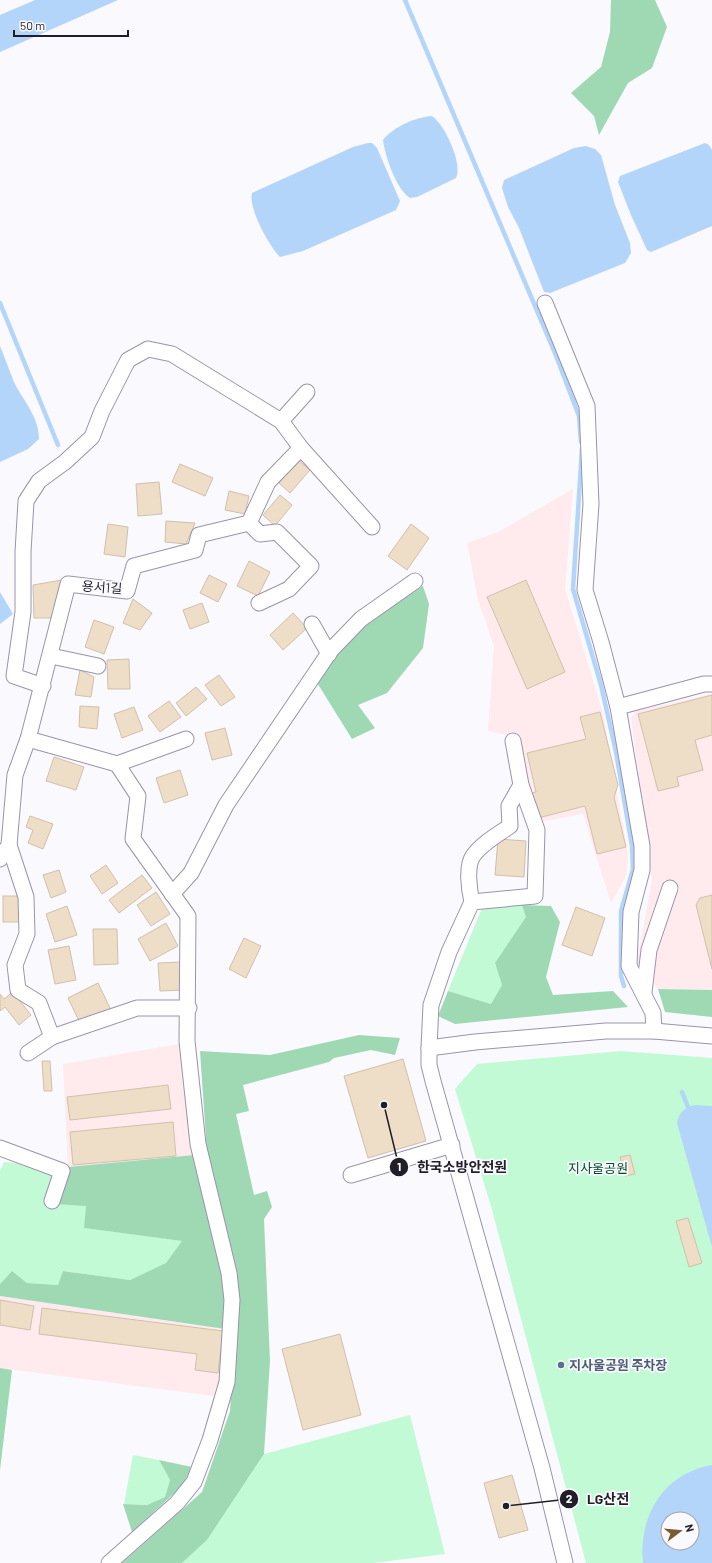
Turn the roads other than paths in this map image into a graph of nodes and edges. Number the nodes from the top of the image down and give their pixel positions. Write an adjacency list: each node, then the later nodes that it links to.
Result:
1 (545, 303): 15 (street)
2 (307, 392): 3 (street)
3 (281, 421): 4 (street); 14 (street)
4 (301, 448): 5 (street); 6 (street)
5 (249, 523): 8 (street); 11 (street, 용서1길)
6 (372, 527)
7 (415, 581): 10 (street)
8 (259, 603)
9 (312, 624): 10 (street)
10 (329, 654): 24 (street)
11 (51, 656): 12 (street); 14 (street, 용서1길)
12 (98, 666)
13 (712, 684): 15 (street)
14 (43, 686): 16 (street, 용서1길)
15 (618, 707): 26 (street)
16 (28, 739): 19 (street); 21 (street, 용서1길)
17 (186, 739): 19 (street)
18 (514, 742): 20 (street)
19 (117, 764): 24 (street)
20 (521, 785): 25 (street); 25 (street)
21 (9, 845): 22 (street, 용서1길); 30 (street)
22 (0, 859)
23 (670, 888): 26 (street)
24 (172, 894): 27 (street)
25 (472, 902): 31 (street)
26 (644, 992): 28 (street)
27 (189, 1008): 30 (street); 37 (street)
28 (654, 1032): 29 (street); 31 (street)
29 (712, 1036)
30 (52, 1037): 32 (street)
31 (429, 1048): 33 (street)
32 (28, 1052)
33 (452, 1145): 35 (street); 38 (street)
34 (0, 1148): 36 (street)
35 (351, 1175)
36 (52, 1201)
37 (109, 1563)
38 (565, 1563)

